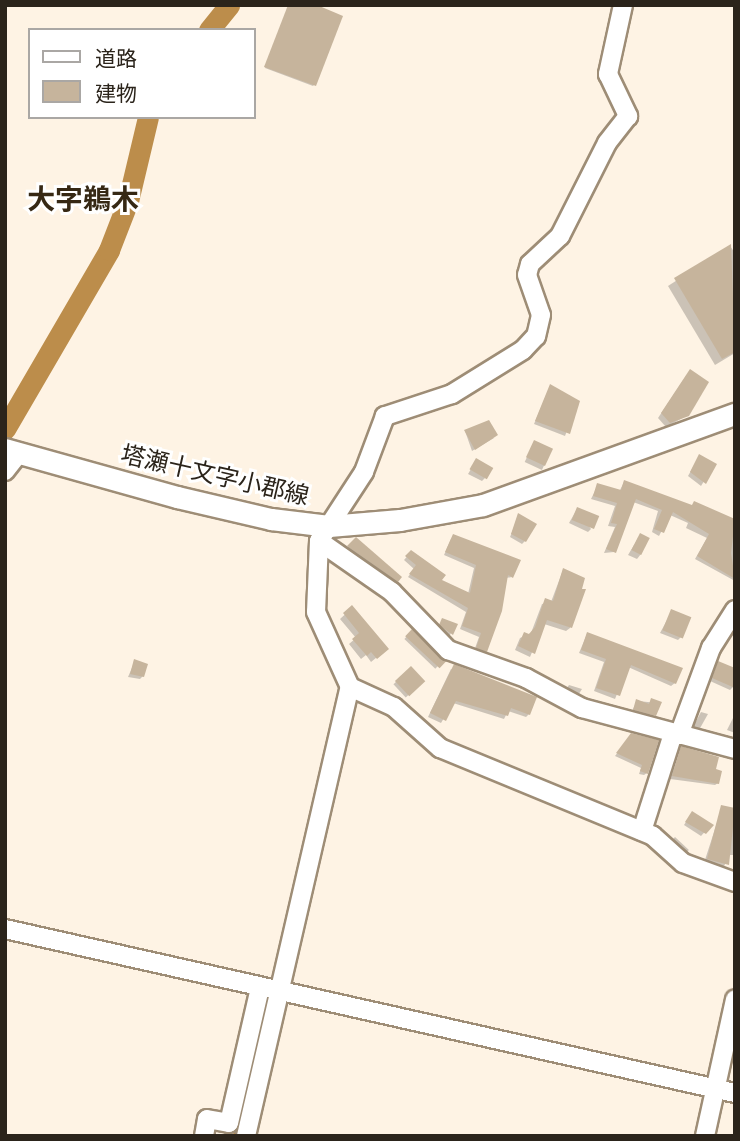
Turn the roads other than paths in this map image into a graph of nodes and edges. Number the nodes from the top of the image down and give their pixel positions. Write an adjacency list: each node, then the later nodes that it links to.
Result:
1 (623, 5): 4 (street)
2 (735, 414): 4 (main road, 塔瀬十文字小郡線)
3 (10, 456): 4 (main road, 塔瀬十文字小郡線)
4 (324, 533): 6 (street); 7 (street)
5 (735, 610): 7 (street)
6 (350, 687): 9 (street); 13 (street)
7 (676, 735): 8 (street); 9 (street)
8 (735, 750)
9 (642, 831): 10 (street)
10 (735, 882)
11 (5, 929): 12 (street)
12 (260, 988): 13 (street); 18 (street)
13 (279, 992): 15 (street); 17 (street)
14 (735, 999): 15 (street)
15 (716, 1089): 16 (street); 19 (street)
16 (735, 1093)
17 (246, 1135)
18 (204, 1136)
19 (705, 1136)

